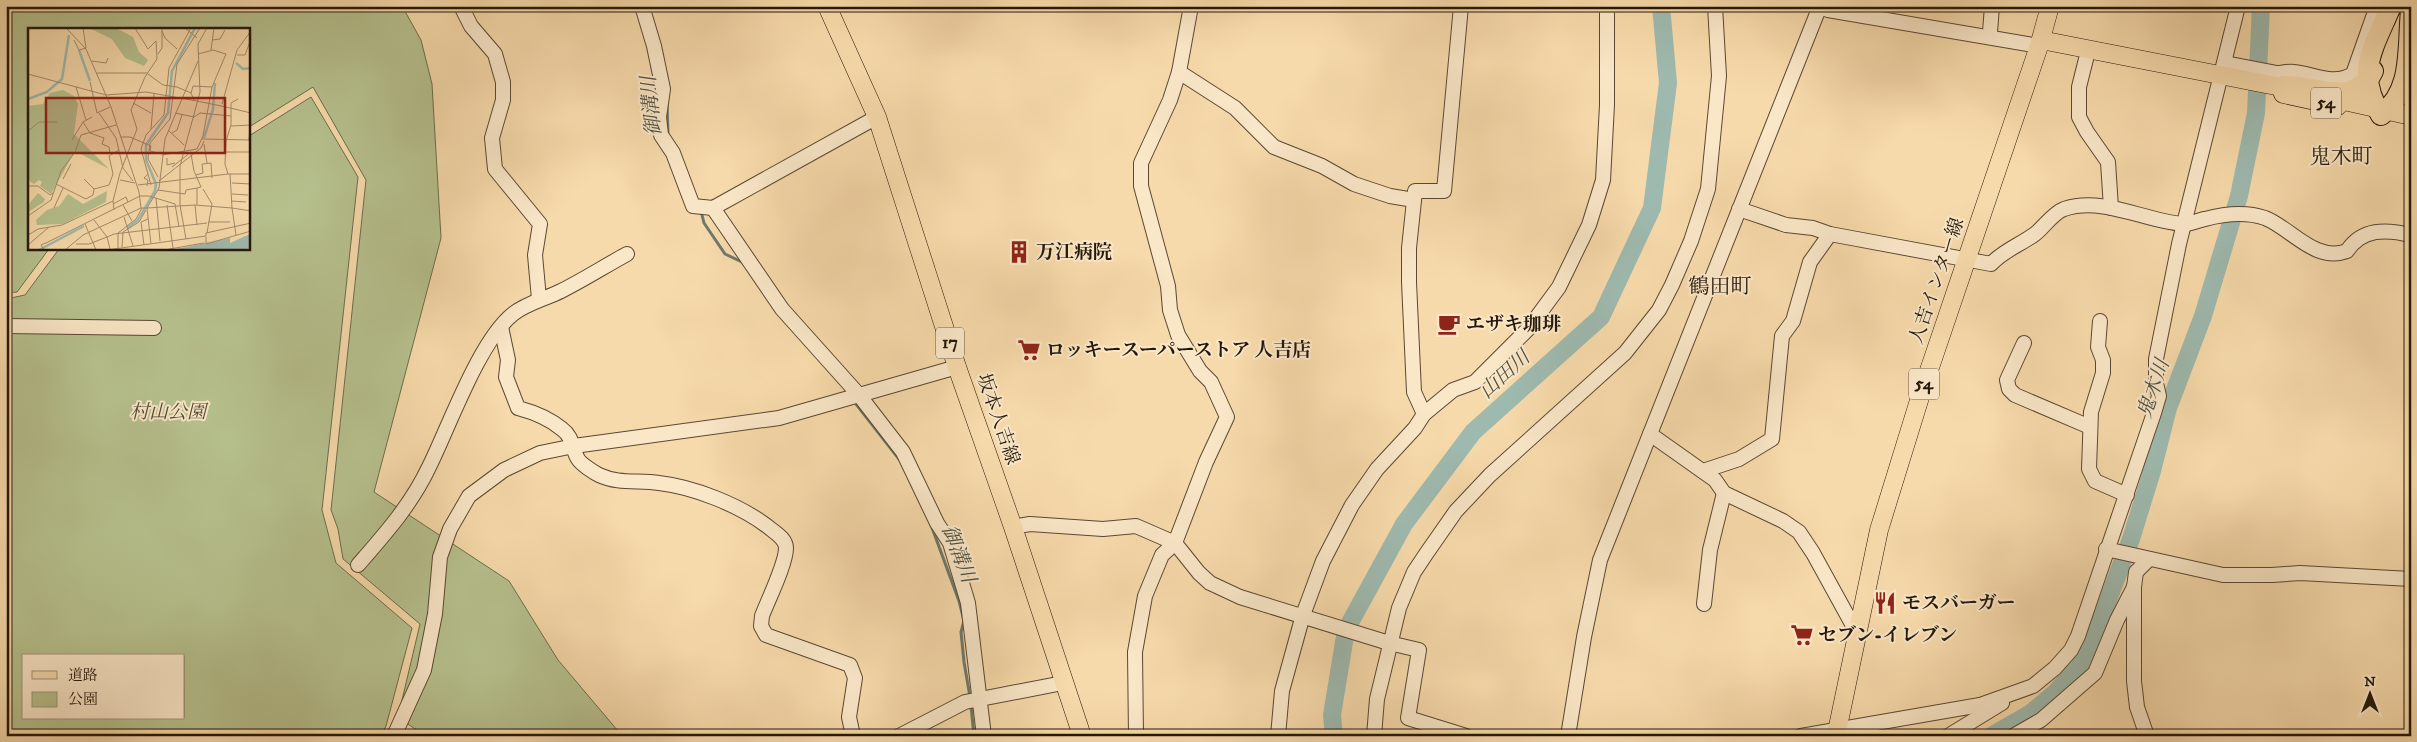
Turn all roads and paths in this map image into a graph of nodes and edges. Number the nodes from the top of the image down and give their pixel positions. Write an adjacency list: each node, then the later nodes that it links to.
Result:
1 (461, 6): 38 (street)
2 (642, 6): 30 (street)
3 (827, 6): 27 (main road, 坂本人吉線 / 17)
4 (1191, 6): 20 (street)
5 (1460, 6): 29 (street)
6 (1607, 6): 46 (street)
7 (1715, 6): 63 (street)
8 (1820, 6): 18 (street); 32 (street)
9 (1839, 6): 17 (street)
10 (1992, 6): 17 (street)
11 (2050, 6): 18 (main road, 人吉インター線)
12 (2238, 6): 21 (street)
13 (2377, 6): 24 (street)
14 (2390, 6): 22 (highway)
15 (2399, 6): 22 (highway)
16 (2411, 11): 23 (highway)
17 (1990, 32): 18 (street)
18 (2040, 43): 19 (main road, 54); 21 (main road, 54); 37 (main road, 人吉インター線 / 54)
19 (2088, 55): 21 (main road, 54); 31 (street)
20 (1179, 72): 29 (street); 54 (street)
21 (2223, 73): 24 (main road, 54); 33 (street)
22 (2368, 80): 23 (highway); 24 (highway); 25 (highway)
23 (2408, 85): 25 (highway)
24 (2277, 86): 25 (main road, 54)
25 (2381, 111): 26 (main road, 54); 28 (street)
26 (2411, 116)
27 (877, 117): 30 (street); 44 (main road, 坂本人吉線 / 17)
28 (2411, 123)
29 (1414, 200): 46 (street)
30 (713, 208): 45 (street)
31 (2111, 208): 33 (street); 37 (street)
32 (1739, 209): 34 (street); 48 (street)
33 (2186, 225): 35 (street); 52 (street)
34 (1830, 234): 37 (street); 50 (street)
35 (2411, 235)
36 (627, 254): 38 (street)
37 (1967, 259): 62 (main road, 人吉インター線 / 54)
38 (540, 300): 41 (street)
39 (2100, 321): 47 (street)
40 (6, 326): 42 (street)
41 (501, 327): 49 (street); 57 (street)
42 (154, 328)
43 (2024, 343): 47 (street)
44 (957, 367): 45 (street); 53 (main road, 坂本人吉線 / 17)
45 (859, 395): 49 (street); 66 (street)
46 (1424, 414): 61 (street)
47 (2090, 427): 52 (street)
48 (1650, 434): 50 (street); 79 (street)
49 (574, 446): 70 (street); 71 (street)
50 (1703, 471): 51 (street)
51 (1724, 492): 60 (street); 62 (street)
52 (2127, 495): 55 (street)
53 (1013, 527): 54 (street); 64 (main road, 坂本人吉線 / 17)
54 (1175, 543): 61 (street); 75 (street)
55 (2106, 549): 56 (street); 65 (street)
56 (2149, 559): 58 (street); 59 (street)
57 (358, 566)
58 (2411, 579)
59 (2134, 587): 81 (street); 82 (street)
60 (1704, 604)
61 (1303, 615): 63 (street); 76 (street)
62 (1857, 633): 68 (main road, 人吉インター線 / 54)
63 (1389, 643): 77 (street); 78 (street)
64 (1063, 683): 66 (street); 74 (main road, 坂本人吉線 / 17)
65 (2006, 696): 67 (street); 69 (street)
66 (981, 698): 72 (street); 73 (street)
67 (1952, 711): 68 (street); 69 (street)
68 (1837, 732): 80 (street)
69 (1953, 735)
70 (394, 736)
71 (853, 736)
72 (899, 736)
73 (984, 736)
74 (1082, 736)
75 (1136, 736)
76 (1278, 736)
77 (1374, 736)
78 (1466, 736)
79 (1568, 736)
80 (1801, 736)
81 (2013, 736)
82 (2147, 736)

